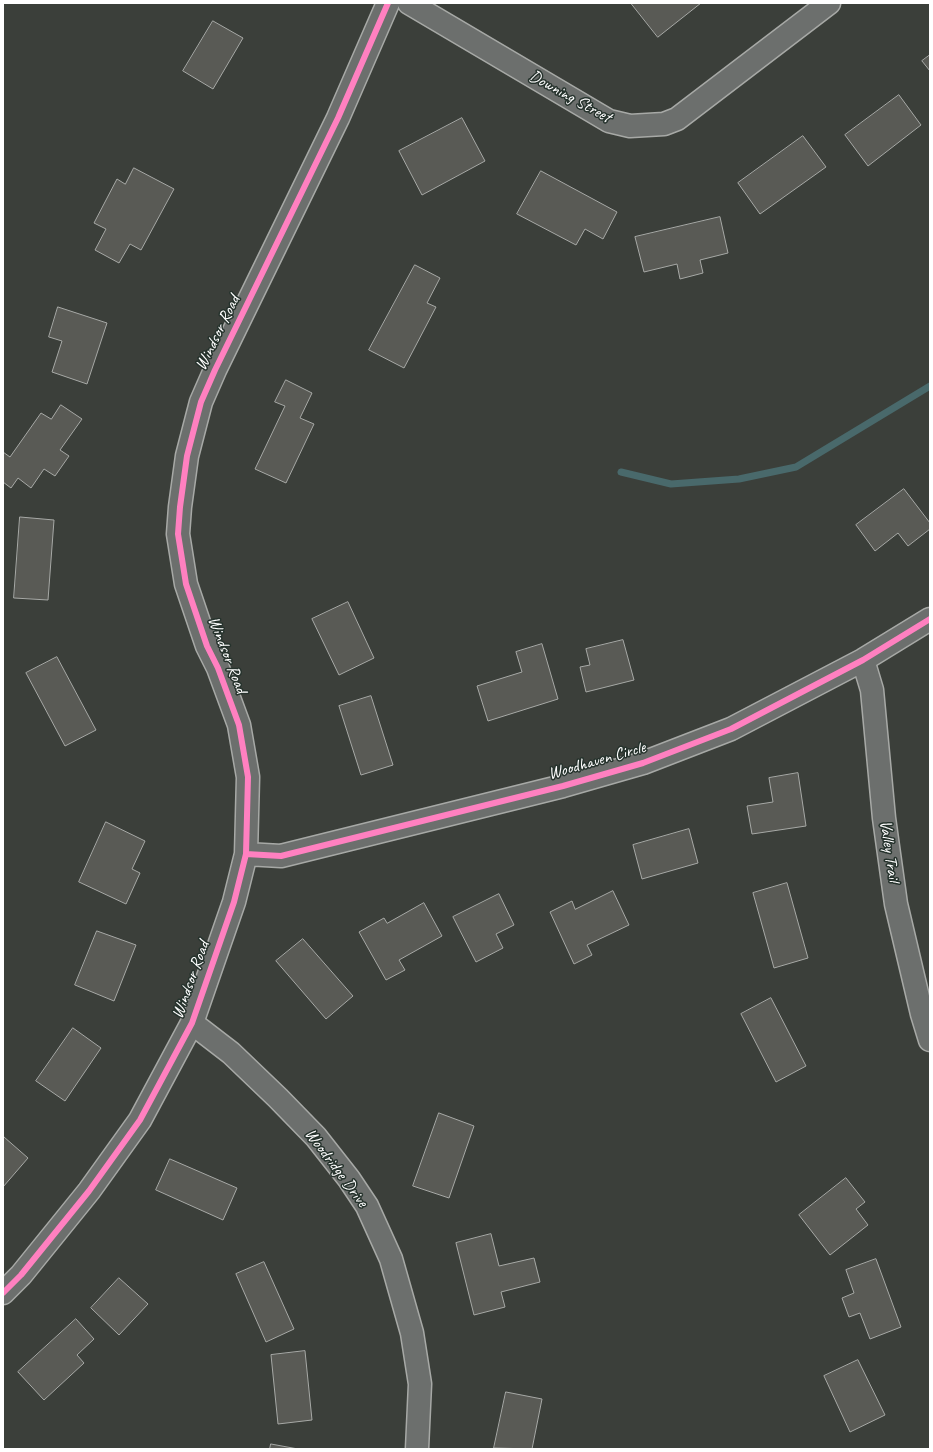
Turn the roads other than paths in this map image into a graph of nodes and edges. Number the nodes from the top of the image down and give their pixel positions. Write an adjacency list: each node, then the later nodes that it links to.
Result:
1 (388, 3): 6 (street, Windsor Road)
2 (409, 3): 3 (street, Downing Street)
3 (829, 3)
4 (930, 619): 5 (street, Woodhaven Circle)
5 (863, 660): 6 (street, Woodhaven Circle); 8 (street, Valley Trail)
6 (246, 854): 7 (street, Windsor Road)
7 (192, 1023): 9 (street, Windsor Road); 10 (street, Woodridge Drive)
8 (930, 1040)
9 (3, 1292)
10 (417, 1449)

